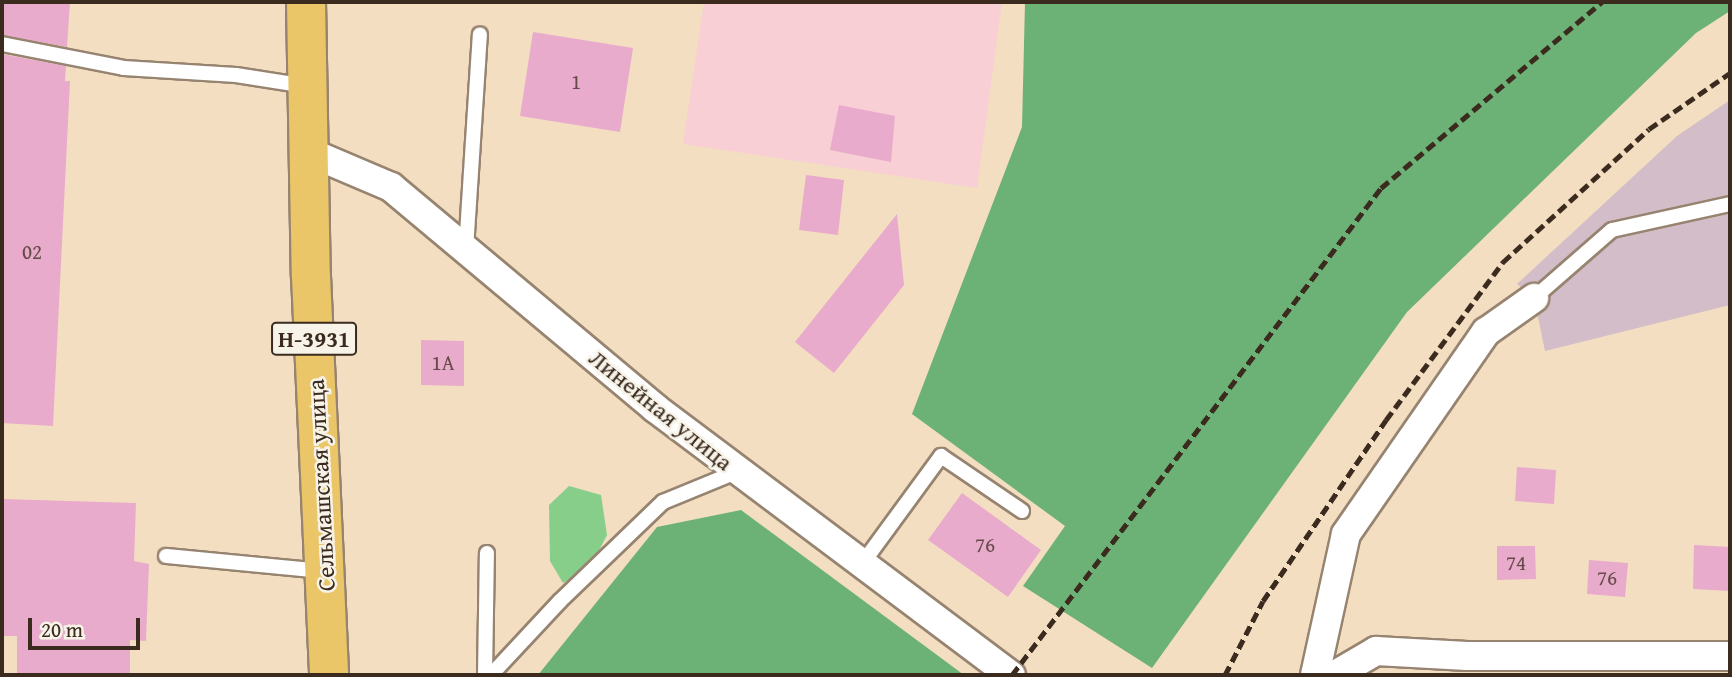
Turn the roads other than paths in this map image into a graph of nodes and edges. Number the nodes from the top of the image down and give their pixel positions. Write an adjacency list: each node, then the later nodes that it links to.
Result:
1 (306, 2): 4 (highway, Сельмашская улица / Н-3931)
2 (480, 34): 7 (lane)
3 (2, 44): 4 (lane)
4 (307, 86): 5 (highway, Сельмашская улица / Н-3931)
5 (309, 152): 7 (street, Линейная улица); 14 (highway, Сельмашская улица / Н-3931)
6 (1730, 204): 8 (lane)
7 (466, 249): 9 (street, Линейная улица)
8 (1534, 298): 20 (street)
9 (736, 472): 13 (street, Линейная улица); 18 (lane)
10 (1023, 511): 13 (lane)
11 (486, 553): 17 (lane)
12 (166, 556): 14 (lane)
13 (862, 564): 19 (street, Линейная улица)
14 (325, 572): 16 (highway, Сельмашская улица / Н-3931)
15 (1730, 656): 21 (street)
16 (329, 675)
17 (485, 675)
18 (491, 675)
19 (1011, 675)
20 (1315, 675)
21 (1335, 675)

